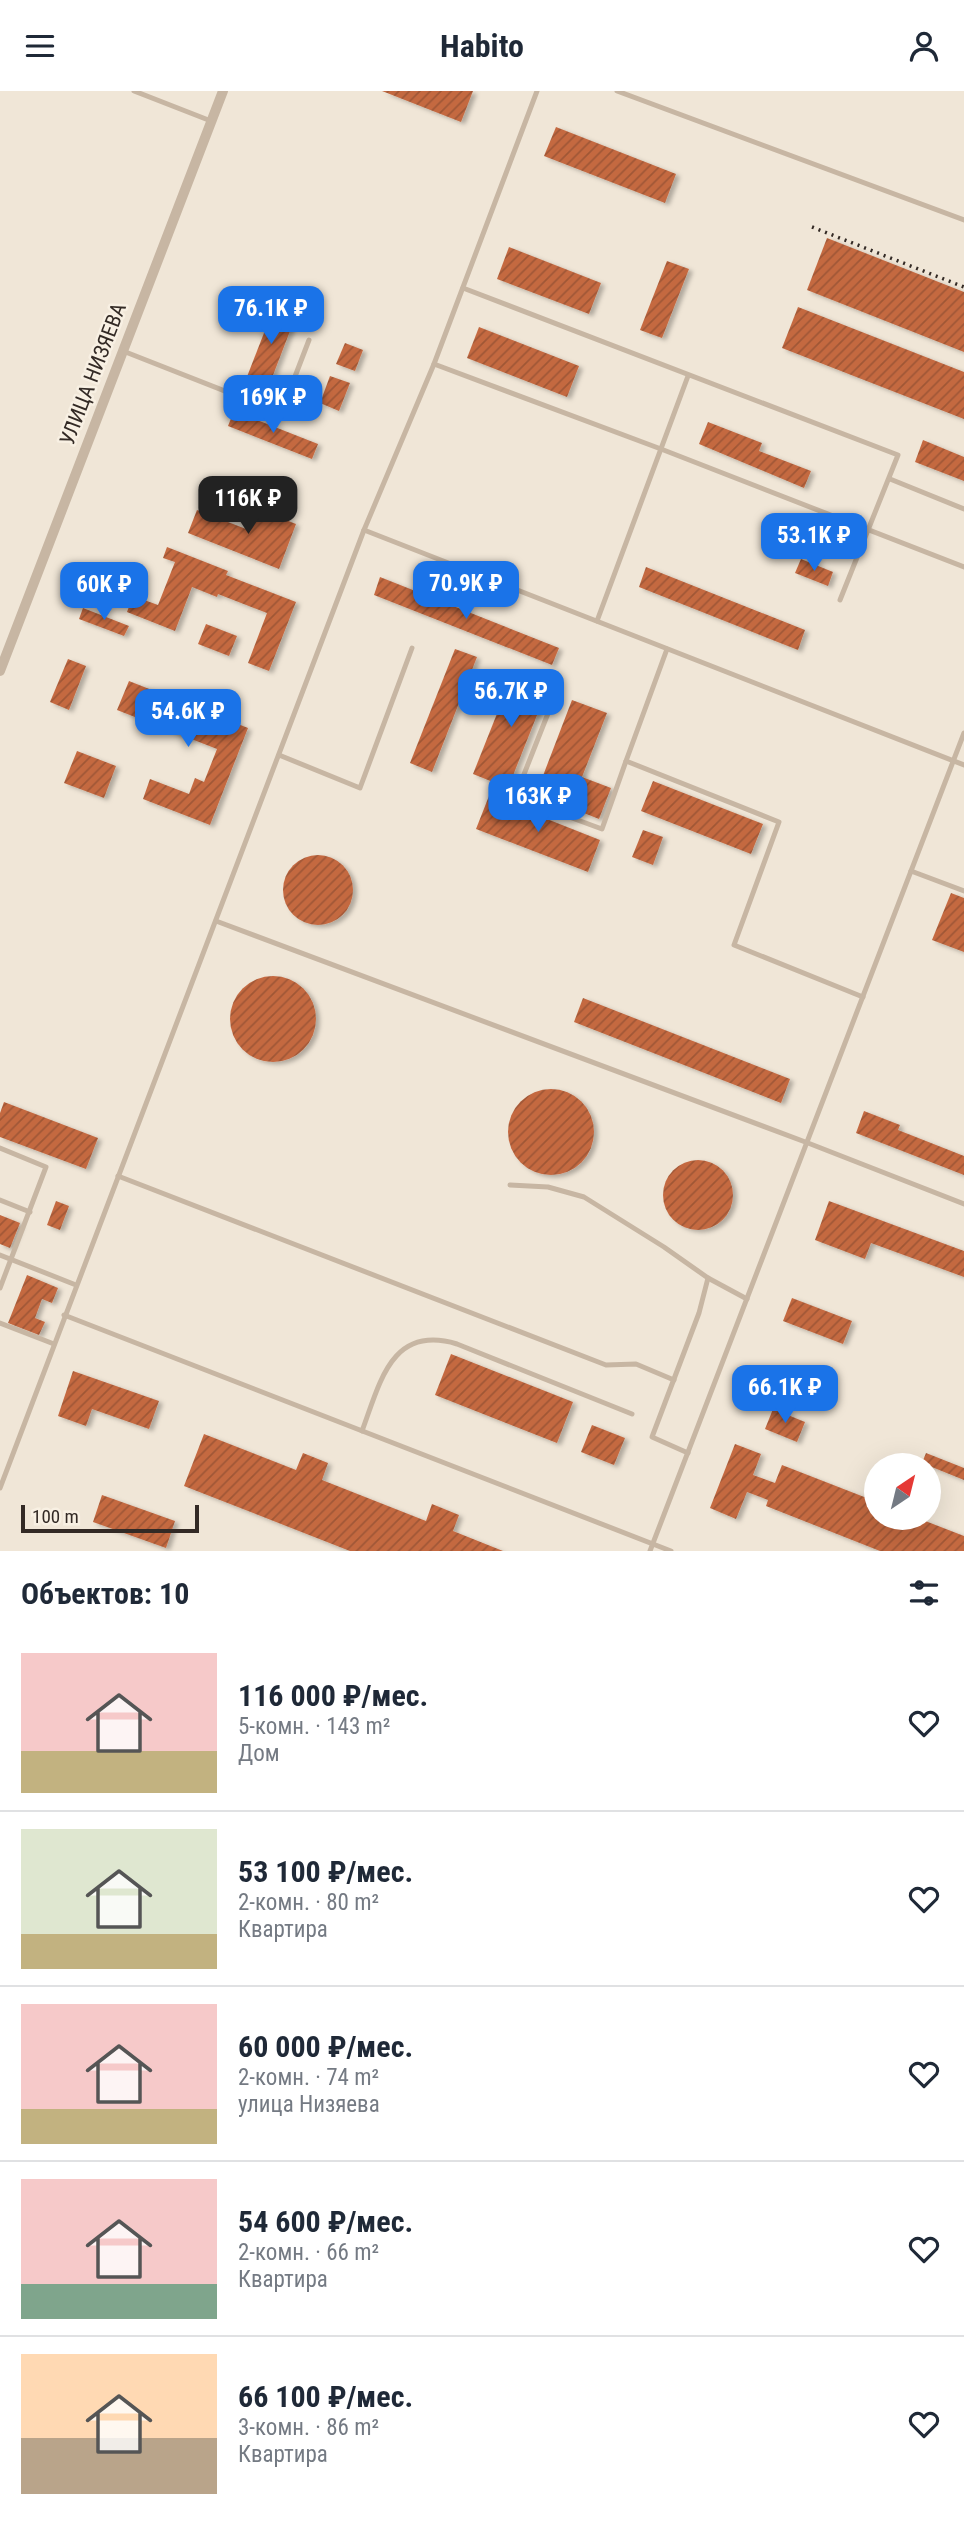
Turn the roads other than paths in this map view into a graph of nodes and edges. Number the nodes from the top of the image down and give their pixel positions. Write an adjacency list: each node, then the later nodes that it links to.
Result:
1 (134, 91): 5 (lane)
2 (223, 91): 5 (street, УЛИЦА НИЗЯЕВА)
3 (537, 91): 7 (lane)
4 (617, 91): 6 (lane)
5 (211, 121): 9 (street, УЛИЦА НИЗЯЕВА)
6 (964, 220)
7 (463, 288): 10 (lane); 11 (lane)
8 (309, 340): 9 (lane)
9 (123, 351): 22 (street, УЛИЦА НИЗЯЕВА)
10 (434, 364): 12 (lane); 15 (lane)
11 (688, 376): 12 (lane); 13 (lane)
12 (661, 449): 16 (lane); 19 (lane)
13 (890, 479): 14 (lane); 16 (lane)
14 (964, 509)
15 (364, 530): 19 (lane); 25 (lane)
16 (869, 530): 17 (lane); 18 (lane)
17 (964, 567)
18 (840, 600)
19 (597, 621): 21 (lane)
20 (412, 648): 25 (lane)
21 (667, 649): 26 (lane); 27 (lane)
22 (0, 671)
23 (558, 688): 26 (lane)
24 (964, 733): 27 (lane)
25 (279, 755): 31 (lane)
26 (626, 761): 32 (lane)
27 (953, 761): 28 (lane); 29 (lane)
28 (964, 765)
29 (911, 871): 30 (lane); 32 (lane)
30 (964, 891)
31 (216, 921): 33 (lane); 35 (lane)
32 (863, 997): 33 (lane)
33 (807, 1143): 38 (lane); 45 (lane)
34 (0, 1149): 39 (lane)
35 (118, 1176): 43 (lane); 49 (lane)
36 (510, 1185): 42 (lane)
37 (0, 1200): 39 (lane)
38 (964, 1204)
39 (30, 1212): 41 (lane)
40 (0, 1255): 41 (lane)
41 (12, 1260): 43 (lane); 44 (lane)
42 (708, 1278): 45 (lane); 49 (lane)
43 (76, 1285): 46 (lane)
44 (0, 1288)
45 (747, 1300): 52 (lane)
46 (64, 1315): 48 (lane); 51 (lane)
47 (0, 1323): 48 (lane)
48 (54, 1344): 53 (lane)
49 (674, 1380): 52 (lane)
50 (632, 1414): 51 (lane)
51 (362, 1431): 54 (lane)
52 (688, 1453): 54 (lane)
53 (0, 1488)
54 (653, 1544): 55 (lane); 56 (lane)
55 (650, 1551)
56 (671, 1551)

